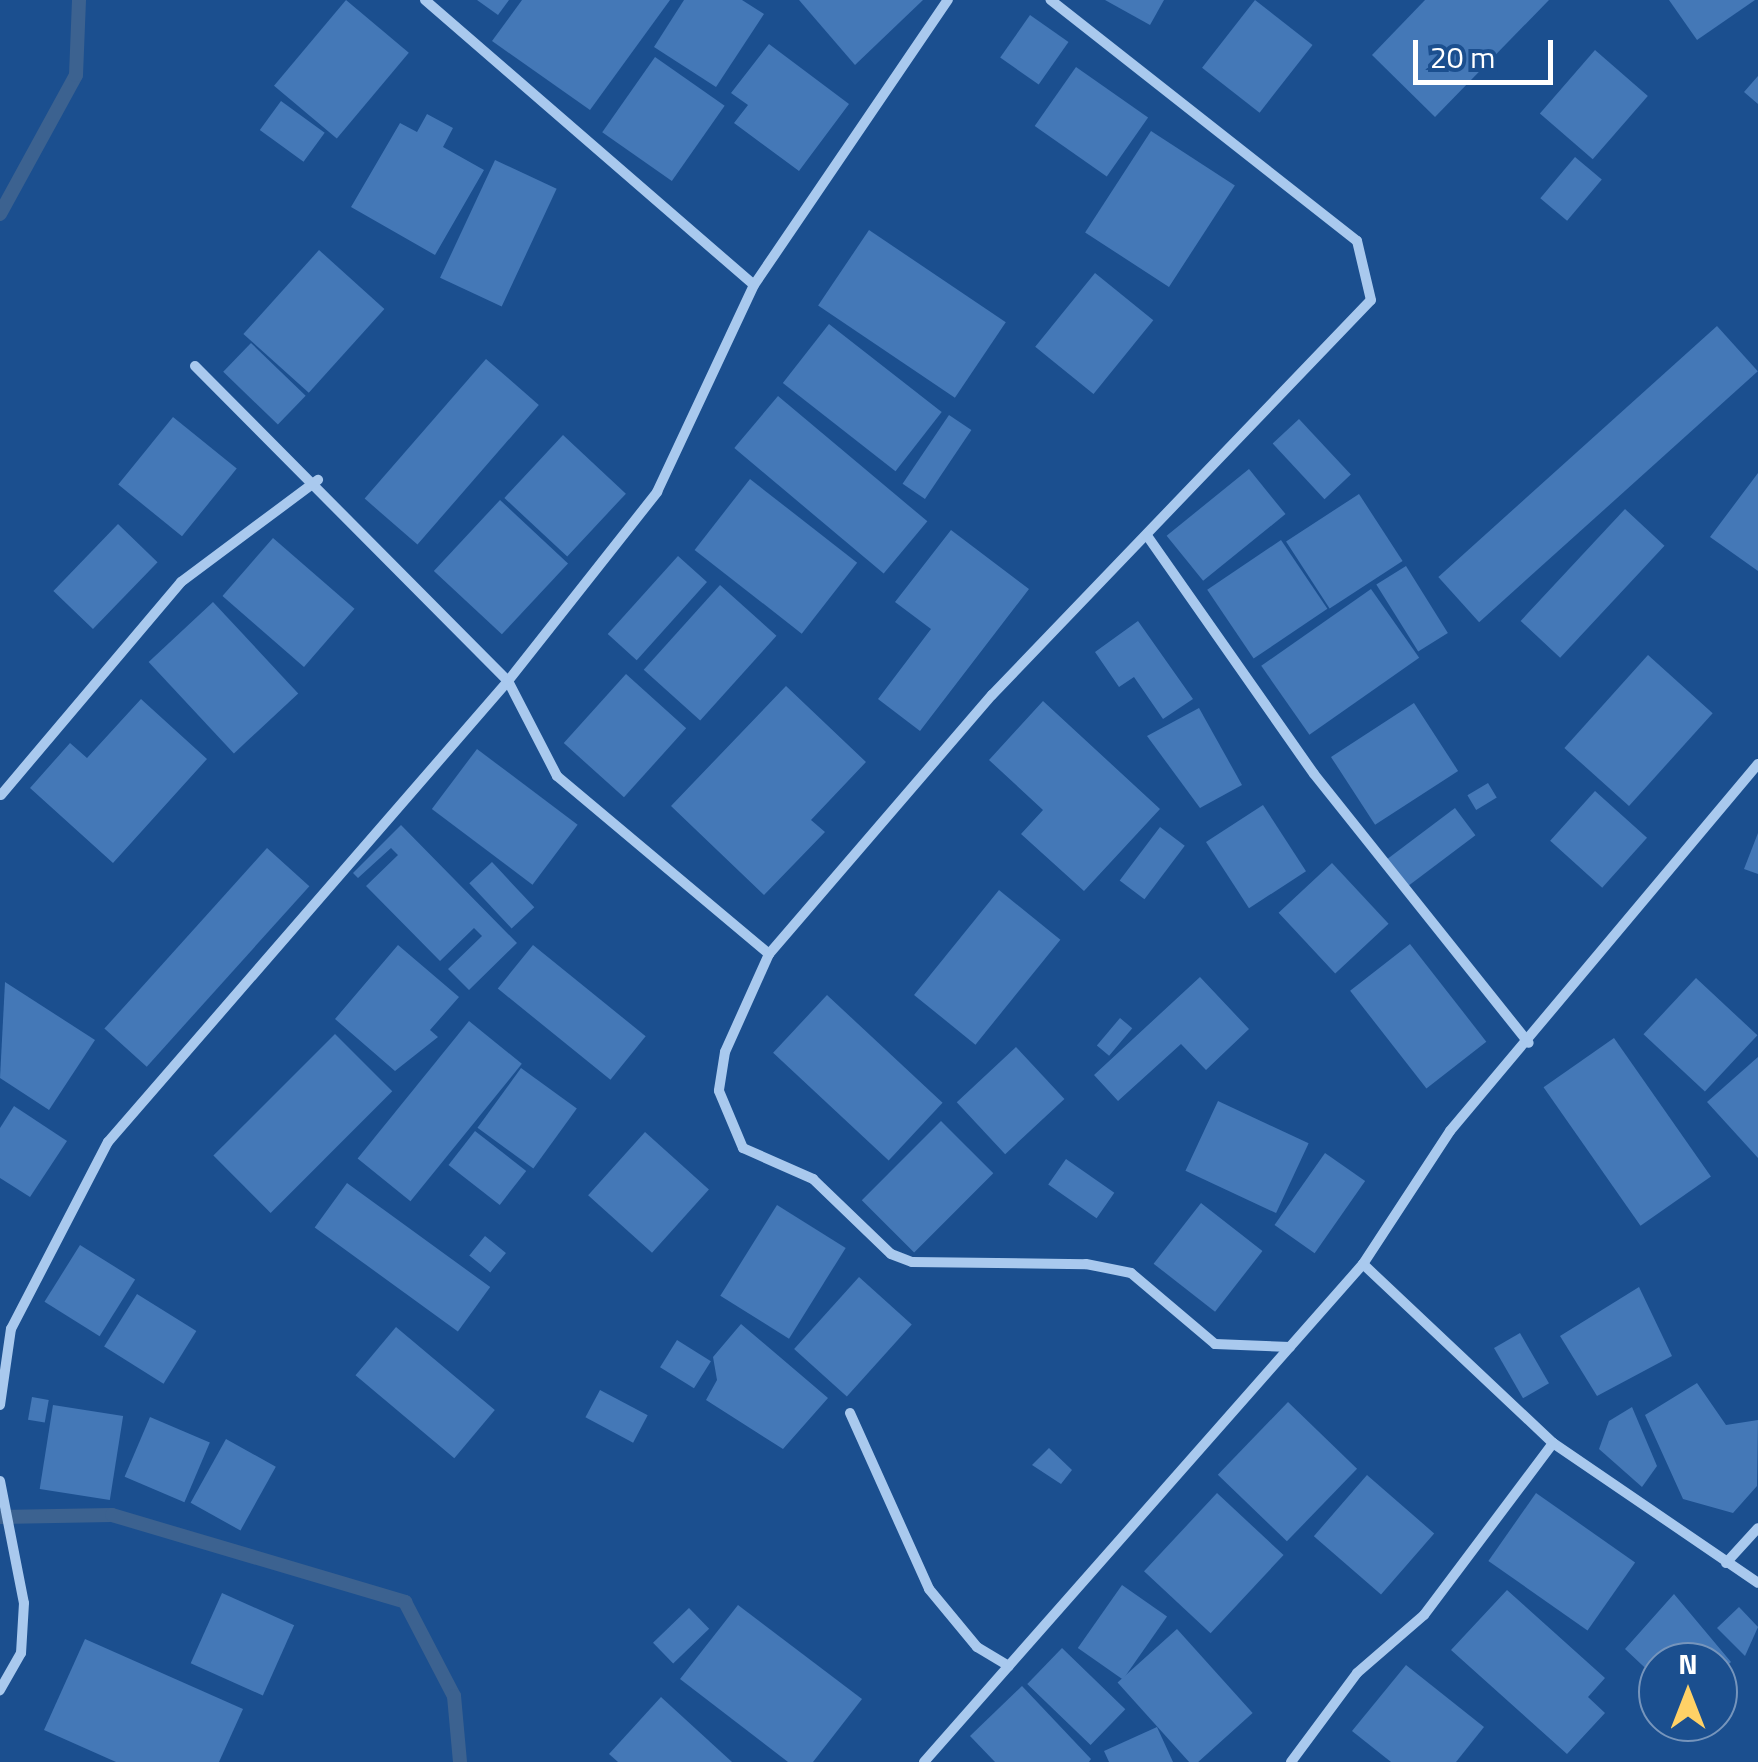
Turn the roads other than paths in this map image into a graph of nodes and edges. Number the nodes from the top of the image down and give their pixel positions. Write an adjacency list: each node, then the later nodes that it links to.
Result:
1 (425, 0): 4 (street)
2 (948, 0): 4 (street)
3 (1051, 0): 7 (street)
4 (754, 285): 8 (street)
5 (195, 366): 6 (street)
6 (318, 480): 8 (street); 10 (street)
7 (1148, 537): 11 (street); 12 (street)
8 (508, 681): 11 (street); 15 (street)
9 (1758, 764): 12 (street)
10 (0, 795)
11 (769, 954): 14 (street)
12 (1529, 1043): 13 (street)
13 (1364, 1264): 14 (street); 17 (street)
14 (1290, 1347): 22 (street)
15 (0, 1405)
16 (850, 1414): 22 (street)
17 (1552, 1444): 20 (street); 25 (street)
18 (0, 1481): 23 (street)
19 (1758, 1528): 20 (street)
20 (1726, 1562): 21 (street)
21 (1758, 1583)
22 (1010, 1666): 24 (street)
23 (0, 1690)
24 (924, 1762)
25 (1291, 1762)

